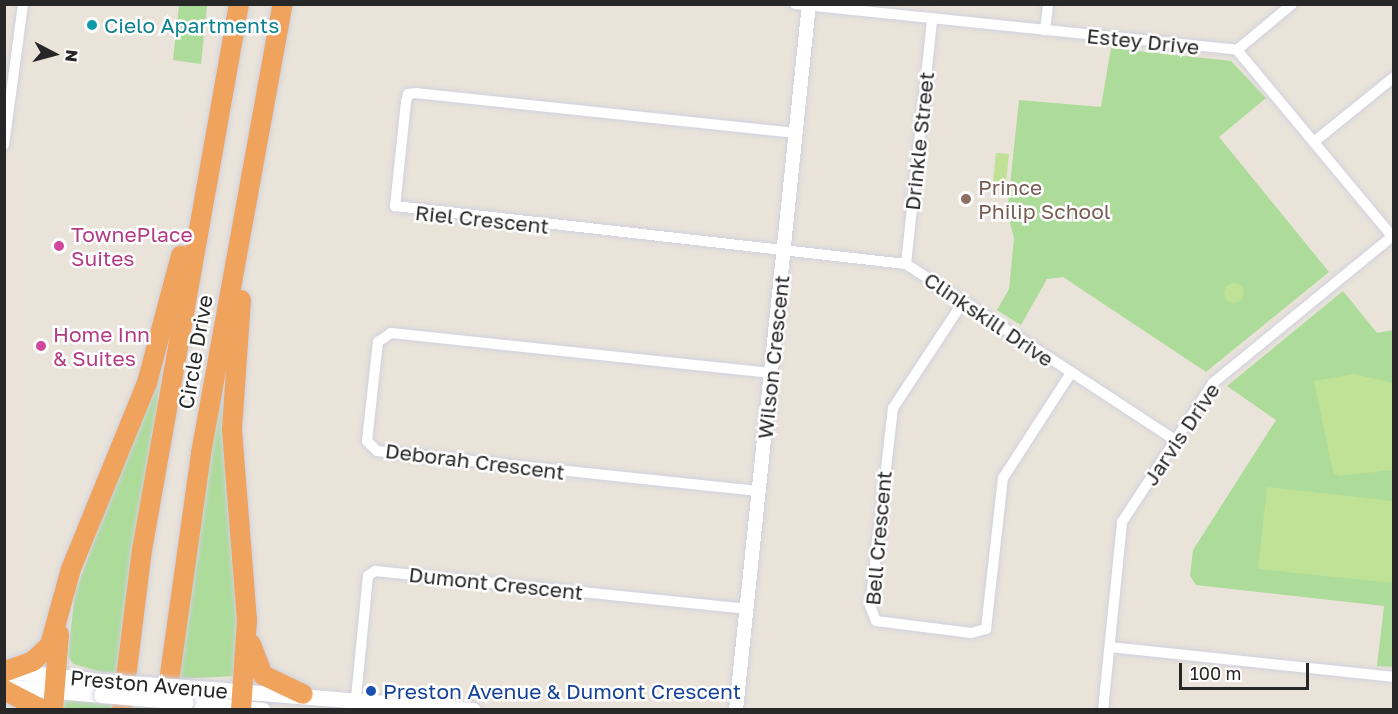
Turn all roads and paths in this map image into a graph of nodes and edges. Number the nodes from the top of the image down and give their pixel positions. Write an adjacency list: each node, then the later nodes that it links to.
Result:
1 (23, 4): 16 (street)
2 (239, 4): 9 (highway, Circle Drive)
3 (283, 4): 10 (highway, Circle Drive)
4 (795, 4): 7 (street, Estey Drive)
5 (1048, 4): 11 (street)
6 (1292, 4): 12 (street)
7 (809, 5): 8 (street, Estey Drive); 14 (street, Wilson Crescent)
8 (932, 19): 11 (street, Estey Drive); 19 (street, Drinkle Street)
9 (234, 27): 25 (highway); 36 (highway, Circle Drive)
10 (278, 27): 27 (highway); 37 (highway, Circle Drive)
11 (1045, 30): 12 (street, Estey Drive)
12 (1237, 50): 15 (street)
13 (1394, 77): 15 (street)
14 (796, 133): 18 (street, Wilson Crescent); 18 (street, Riel Crescent)
15 (1315, 141): 17 (street)
16 (4, 145)
17 (1393, 235): 23 (street, Jarvis Drive)
18 (784, 251): 19 (street, Clinkskill Drive); 21 (street, Wilson Crescent)
19 (906, 264): 20 (street, Clinkskill Drive)
20 (963, 302): 22 (street, Clinkskill Drive); 22 (street, Bell Crescent)
21 (771, 373): 24 (street, Wilson Crescent); 24 (street, Deborah Crescent)
22 (1071, 373): 23 (street, Clinkskill Drive)
23 (1175, 440): 28 (street, Jarvis Drive)
24 (758, 491): 26 (street, Wilson Crescent)
25 (63, 598): 30 (highway); 31 (highway)
26 (746, 609): 34 (street, Dumont Crescent); 40 (street, Wilson Crescent)
27 (247, 620): 32 (highway); 33 (highway)
28 (1110, 647): 29 (street); 41 (street, Jarvis Drive)
29 (1394, 677)
30 (5, 679): 31 (main road, Preston Avenue); 35 (highway)
31 (54, 692): 33 (main road, Preston Avenue, bridge)
32 (303, 694): 33 (main road, Preston Avenue); 34 (main road, Preston Avenue)
33 (242, 703): 38 (main road, Preston Avenue)
34 (357, 704): 39 (main road, Preston Avenue)
35 (43, 710)
36 (122, 710)
37 (165, 710)
38 (263, 710)
39 (473, 710)
40 (736, 710)
41 (1103, 710)

